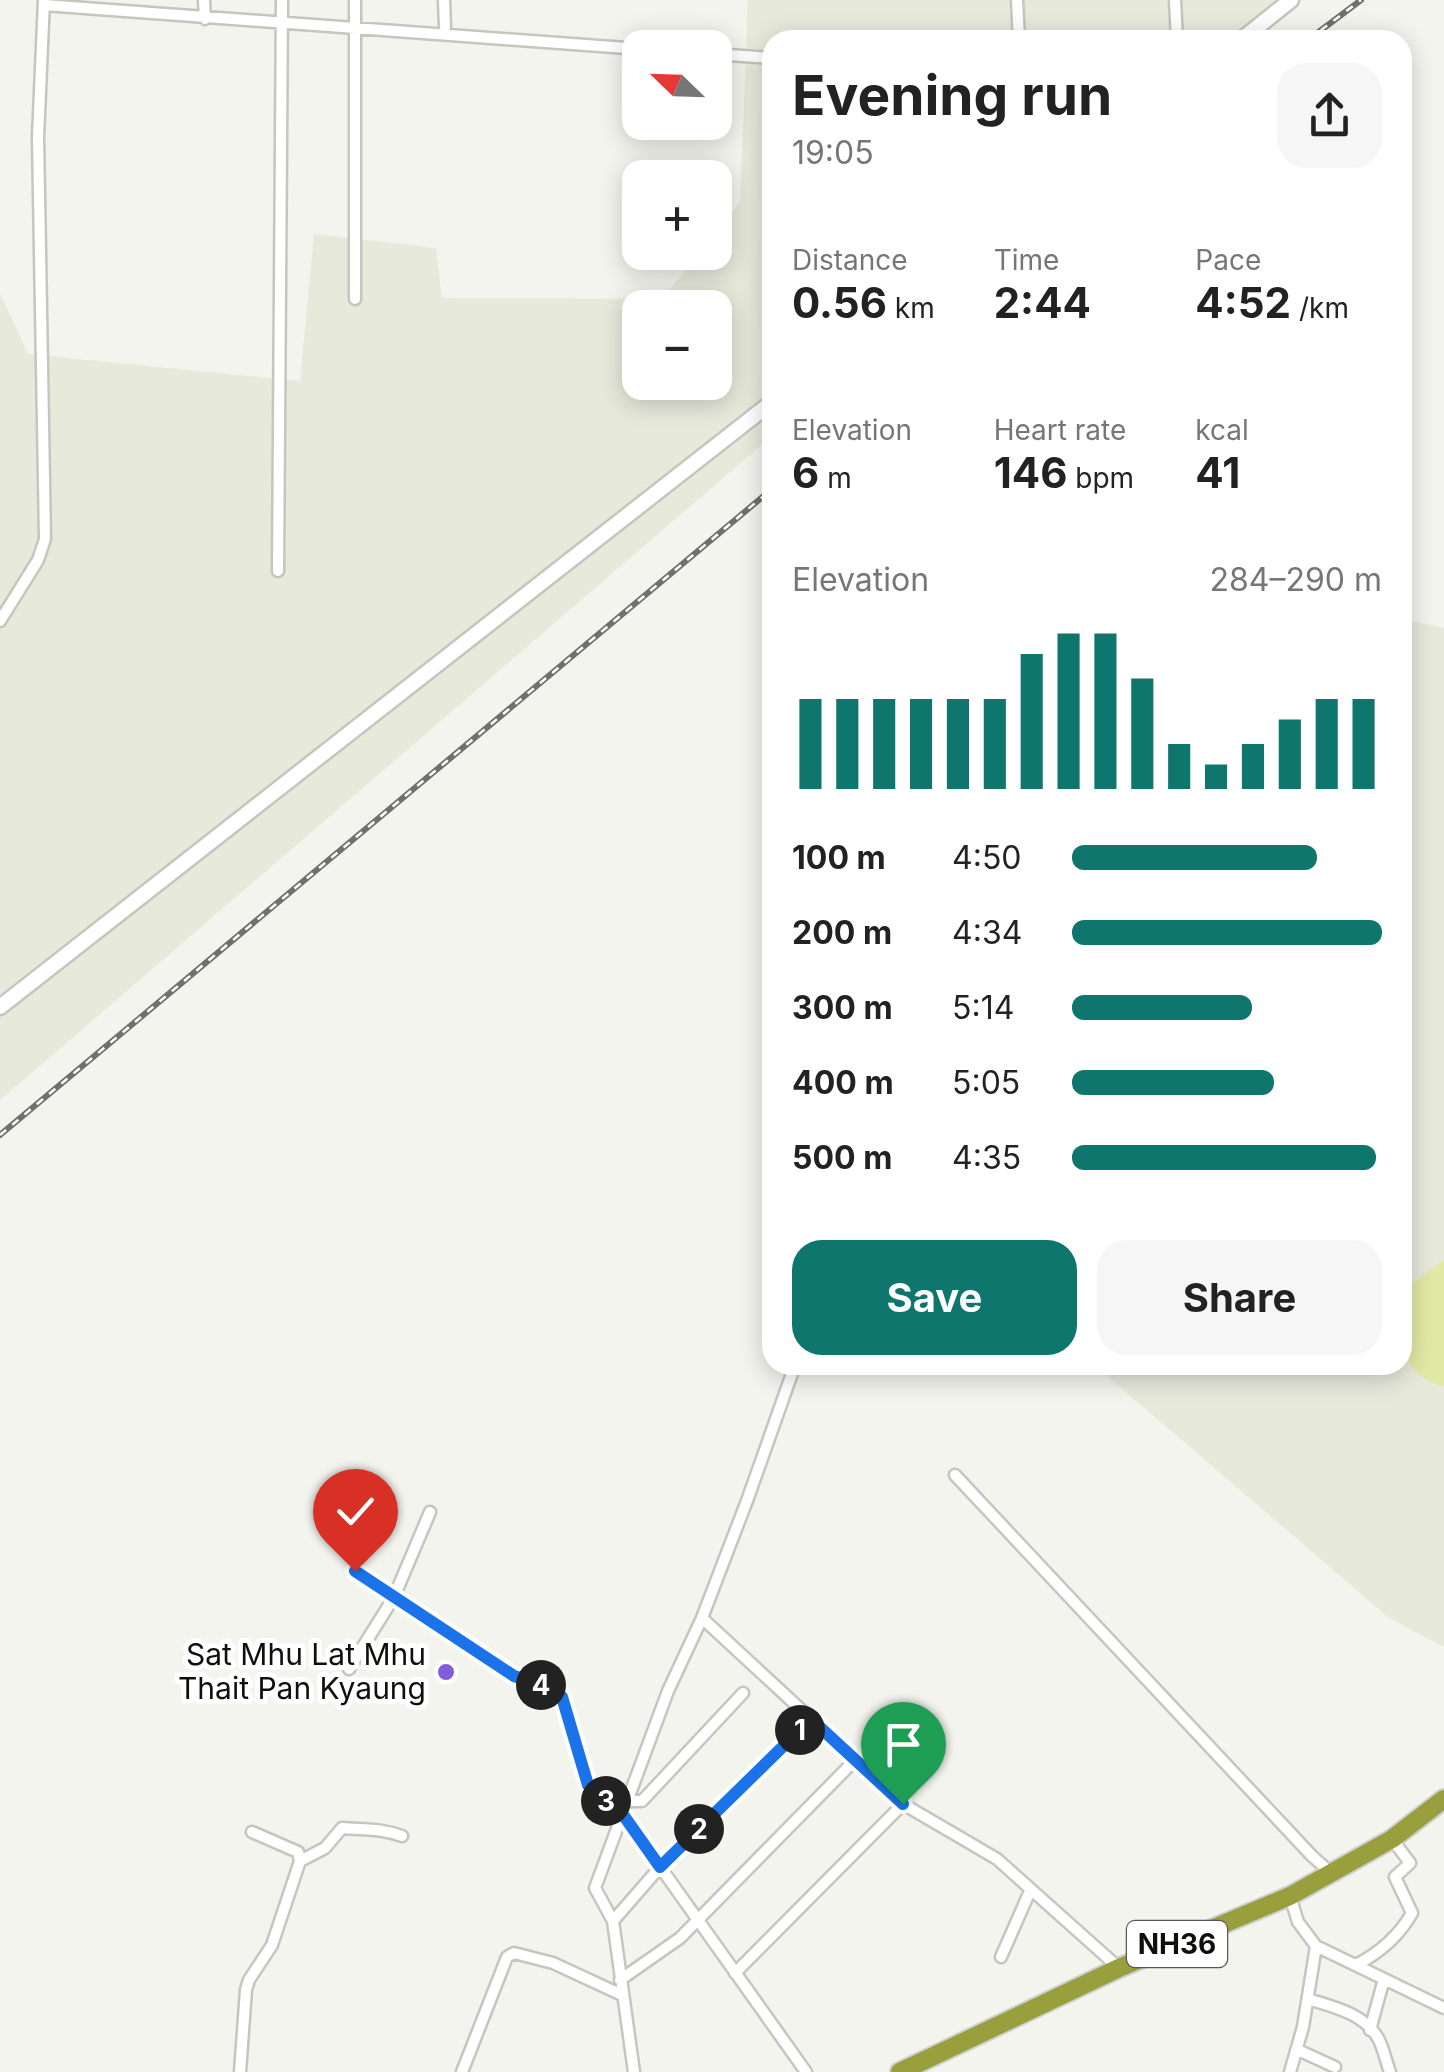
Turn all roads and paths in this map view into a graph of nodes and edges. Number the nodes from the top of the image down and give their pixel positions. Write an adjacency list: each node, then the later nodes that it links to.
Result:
1 (204, 0): 9 (street)
2 (282, 0): 10 (street)
3 (355, 0): 12 (street)
4 (444, 0): 11 (street)
5 (1017, 0): 13 (street)
6 (1176, 0): 14 (street)
7 (1291, 0): 15 (street)
8 (44, 3): 9 (street); 22 (street)
9 (204, 18): 10 (street)
10 (282, 25): 12 (street); 21 (street)
11 (445, 28)
12 (355, 30): 16 (street); 19 (street)
13 (1018, 30)
14 (1177, 30)
15 (1253, 30)
16 (622, 48)
17 (732, 55): 18 (street)
18 (762, 57)
19 (354, 299)
20 (762, 410): 23 (street)
21 (278, 572)
22 (0, 622)
23 (0, 1007)
24 (791, 1375): 29 (street)
25 (954, 1475): 43 (street)
26 (430, 1512): 28 (street)
27 (355, 1571): 28 (street)
28 (394, 1597): 30 (street); 37 (street)
29 (702, 1618): 32 (street); 35 (street)
30 (349, 1669)
31 (742, 1693): 35 (street)
32 (811, 1719): 33 (street); 42 (street)
33 (855, 1760): 36 (street); 46 (street)
34 (1444, 1799): 40 (highway, NH36)
35 (626, 1801): 37 (street)
36 (903, 1804): 44 (street); 52 (street)
37 (624, 1816): 42 (street); 47 (street)
38 (252, 1832): 41 (street)
39 (402, 1836): 41 (street)
40 (1392, 1839): 43 (highway, NH36); 50 (street)
41 (300, 1861): 61 (street)
42 (660, 1867): 46 (street); 47 (street)
43 (1331, 1873): 45 (highway, NH36)
44 (1030, 1891): 49 (street); 51 (street)
45 (1290, 1896): 48 (street); 51 (highway, NH36)
46 (698, 1920): 52 (street); 54 (street)
47 (613, 1922): 54 (street)
48 (1316, 1946): 50 (street); 56 (street)
49 (1001, 1958)
50 (1356, 1965): 53 (street)
51 (1119, 1968): 65 (highway, NH36)
52 (736, 1973): 64 (street)
53 (1384, 1979): 57 (street); 58 (street)
54 (620, 1980): 55 (street)
55 (622, 1995): 62 (street); 63 (street)
56 (1308, 2000): 58 (street); 59 (street)
57 (1444, 2008)
58 (1370, 2030): 67 (street)
59 (1298, 2050): 60 (street); 66 (street)
60 (1335, 2067)
61 (240, 2072)
62 (462, 2072)
63 (634, 2072)
64 (806, 2072)
65 (900, 2072)
66 (1290, 2072)
67 (1390, 2072)

